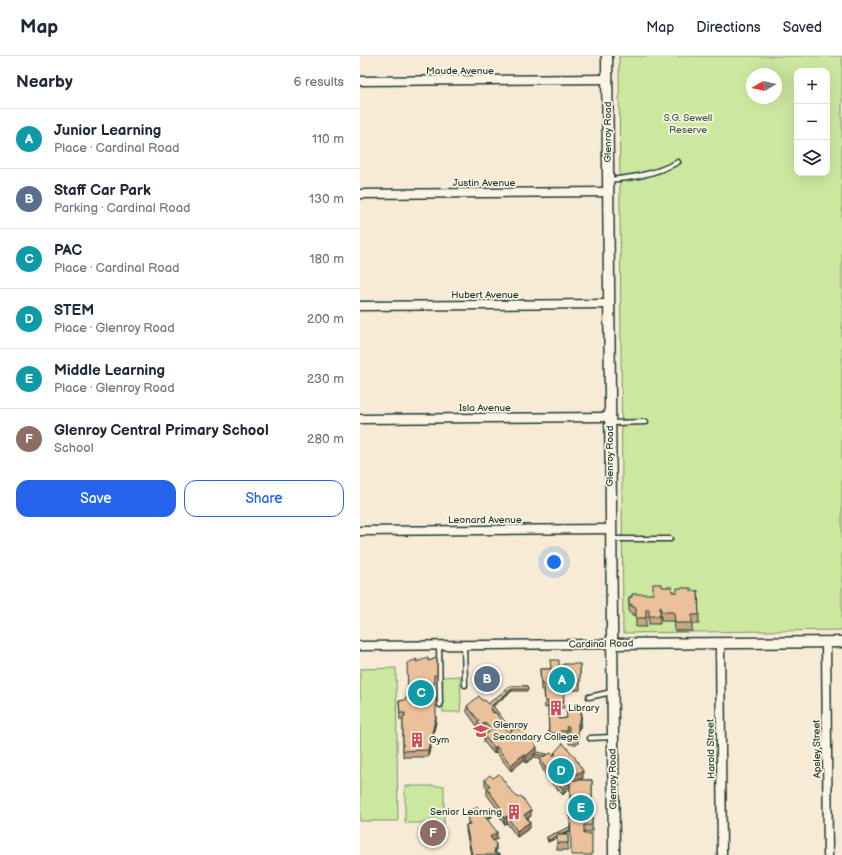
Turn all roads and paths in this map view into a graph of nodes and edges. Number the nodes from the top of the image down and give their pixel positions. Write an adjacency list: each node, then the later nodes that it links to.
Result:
1 (607, 56): 2 (street, Glenroy Road)
2 (608, 79): 3 (street, Maude Avenue); 5 (street, Glenroy Road)
3 (360, 81)
4 (678, 162): 5 (lane)
5 (608, 180): 6 (street, Glenroy Road)
6 (608, 192): 7 (street, Justin Avenue); 8 (street, Glenroy Road)
7 (360, 194)
8 (609, 304): 9 (street, Hubert Avenue); 11 (street, Glenroy Road)
9 (360, 306)
10 (360, 419): 11 (street, Isla Avenue)
11 (610, 420): 12 (lane); 14 (street, Glenroy Road)
12 (646, 422)
13 (360, 531): 14 (street, Leonard Avenue)
14 (611, 534): 15 (lane); 19 (street, Glenroy Road)
15 (670, 539)
16 (842, 642): 18 (street, Cardinal Road)
17 (720, 643): 18 (street, Cardinal Road); 19 (street, Cardinal Road); 30 (street, Harold Street)
18 (826, 643): 31 (street, Apsley Street)
19 (611, 644): 21 (street, Cardinal Road); 24 (street, Glenroy Road)
20 (439, 645): 21 (street, Cardinal Road); 22 (street, Cardinal Road); 26 (lane)
21 (464, 645): 23 (lane)
22 (360, 646)
23 (465, 685)
24 (612, 692): 25 (lane); 27 (street, Glenroy Road)
25 (589, 697)
26 (440, 705)
27 (612, 737): 28 (lane); 29 (street, Glenroy Road)
28 (590, 738)
29 (614, 855)
30 (722, 855)
31 (828, 855)

